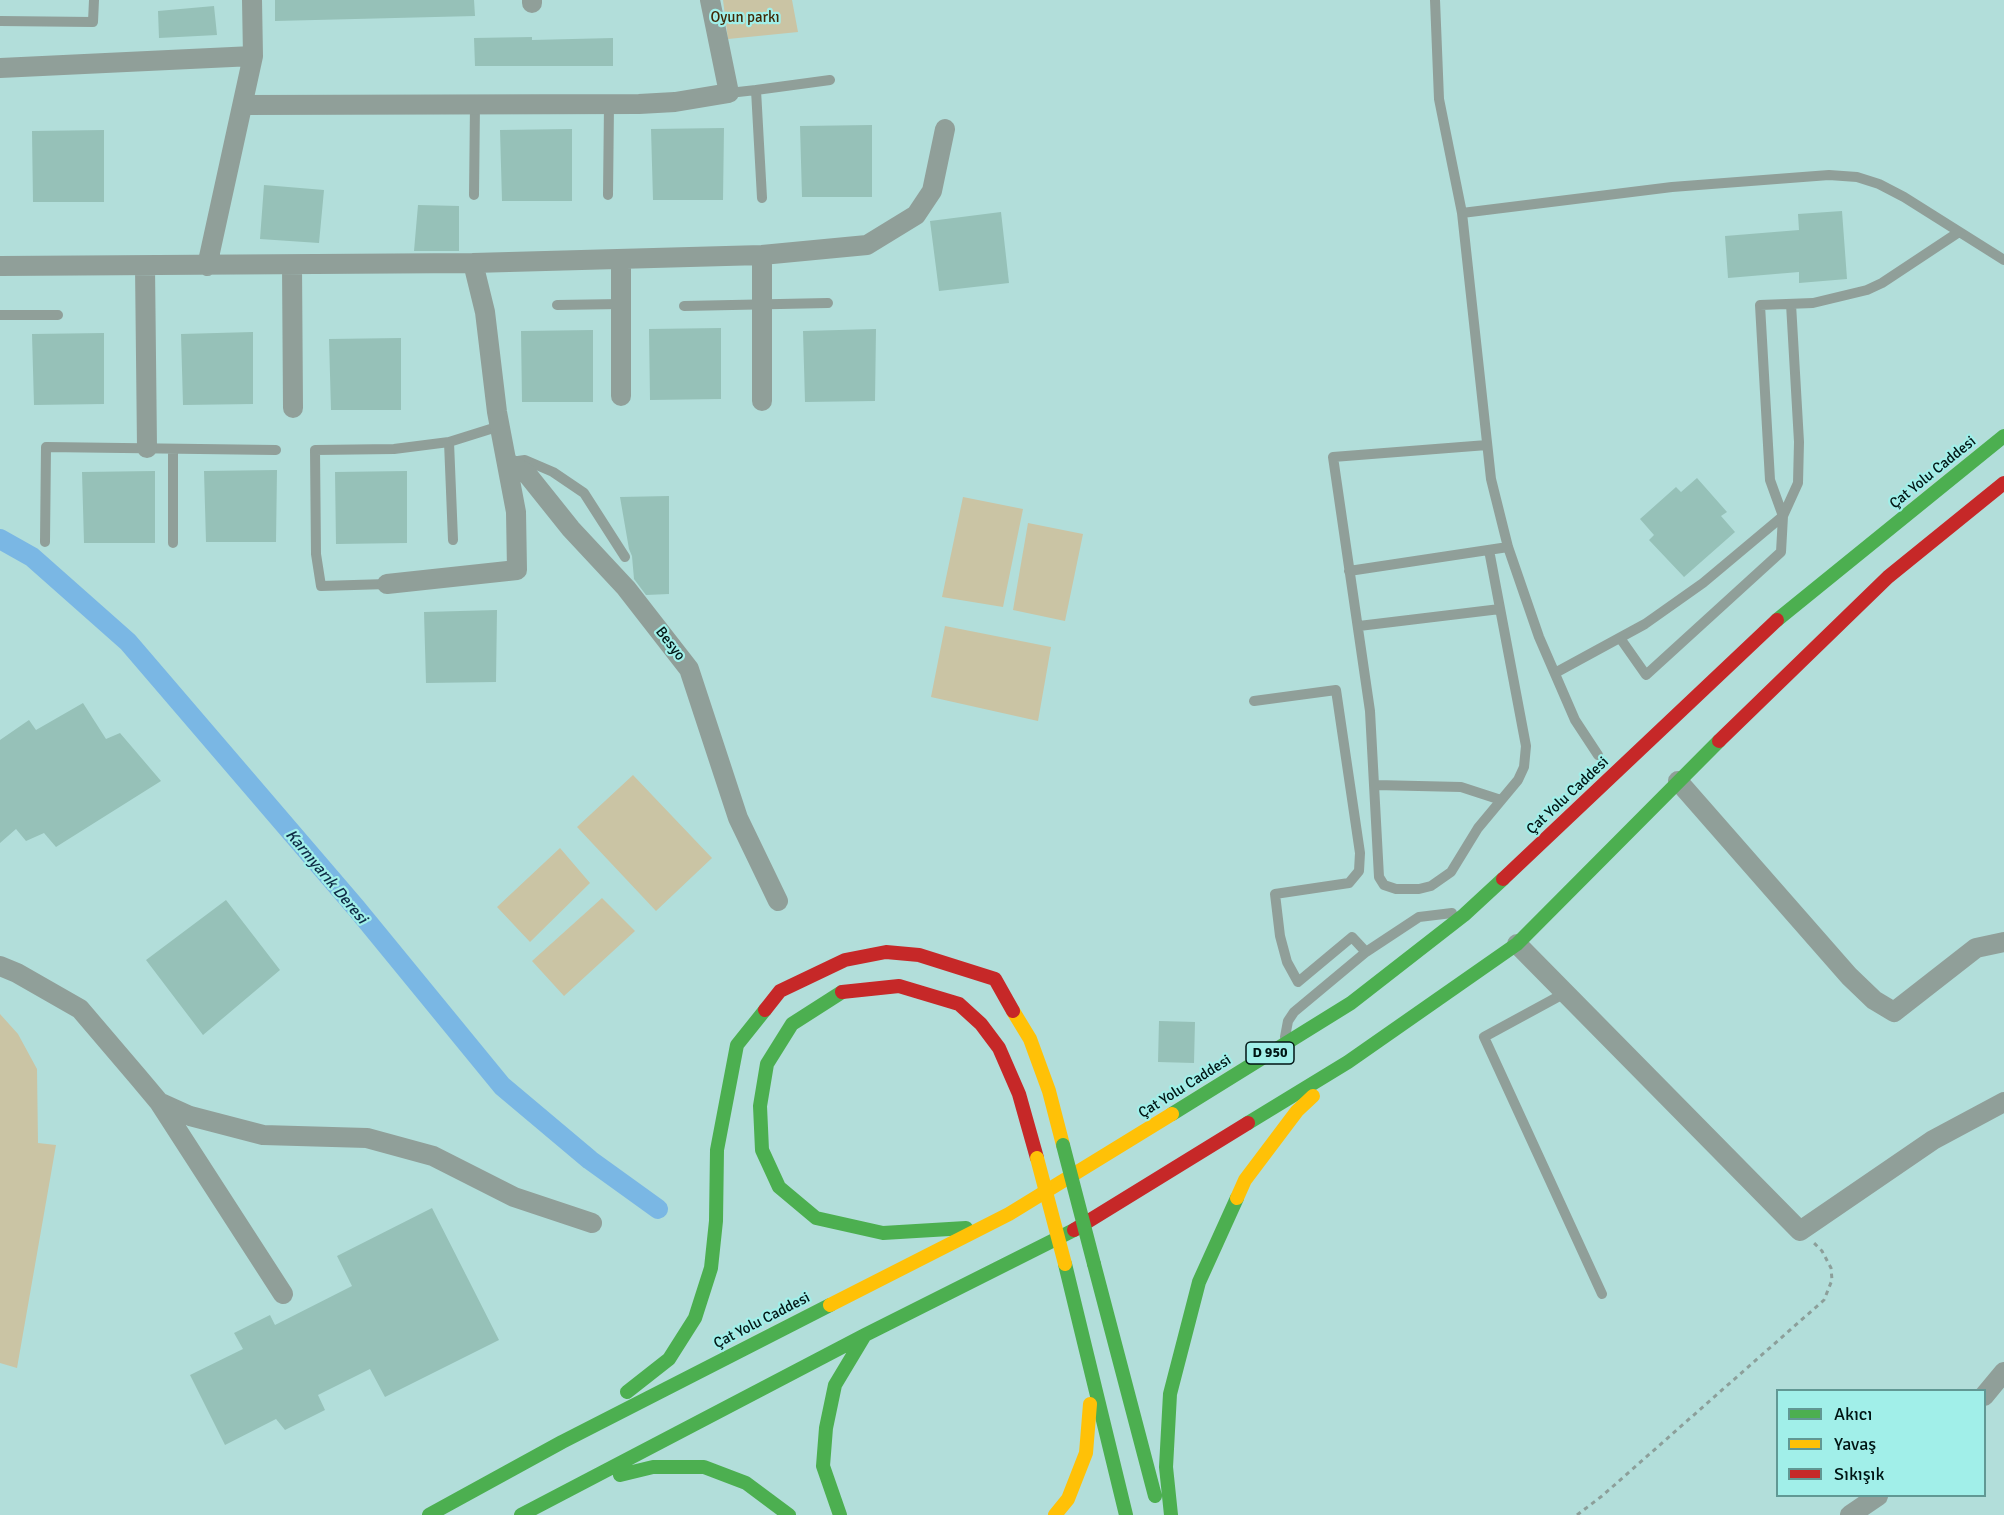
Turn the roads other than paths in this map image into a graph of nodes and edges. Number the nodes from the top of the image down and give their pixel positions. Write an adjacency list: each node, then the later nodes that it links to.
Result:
1 (94, 0): 5 (lane)
2 (252, 0): 6 (street)
3 (710, 0): 10 (street)
4 (1435, 0): 18 (lane)
5 (0, 21)
6 (253, 56): 7 (street); 12 (street)
7 (0, 68)
8 (830, 80): 9 (lane)
9 (756, 90): 10 (lane); 17 (lane)
10 (729, 93): 13 (street)
11 (475, 104): 12 (street); 13 (street); 15 (lane)
12 (244, 105): 27 (street)
13 (609, 105): 16 (lane)
14 (945, 129): 20 (street)
15 (474, 195)
16 (608, 195)
17 (762, 198)
18 (1462, 213): 19 (lane); 42 (lane)
19 (1959, 232): 22 (lane); 31 (lane)
20 (762, 255): 21 (street); 30 (street)
21 (621, 259): 23 (street); 29 (street)
22 (2004, 260)
23 (473, 263): 24 (street); 39 (street)
24 (292, 265): 27 (street); 38 (street)
25 (0, 266): 26 (street)
26 (145, 266): 27 (street); 43 (street)
27 (207, 266)
28 (828, 303): 30 (lane)
29 (621, 304): 32 (lane); 36 (street)
30 (762, 304): 33 (lane); 37 (street)
31 (1791, 304): 48 (lane); 48 (lane)
32 (557, 305)
33 (684, 306)
34 (0, 315): 35 (lane)
35 (58, 315)
36 (621, 396)
37 (762, 401)
38 (293, 408)
39 (500, 426): 41 (lane); 46 (street)
40 (2004, 436): 67 (highway, Çat Yolu Caddesi / D 950)
41 (449, 442): 49 (lane); 56 (lane)
42 (1487, 445): 52 (lane); 55 (lane)
43 (147, 448): 44 (lane); 50 (lane)
44 (173, 449): 45 (lane); 51 (lane)
45 (276, 450)
46 (507, 462): 54 (lane); 56 (street); 66 (street, Besyo)
47 (2004, 483): 63 (highway)
48 (1783, 516): 59 (lane); 59 (lane)
49 (453, 540)
50 (45, 543)
51 (173, 543)
52 (1508, 547): 53 (lane); 60 (lane)
53 (1489, 550): 55 (lane); 57 (lane)
54 (625, 557)
55 (1349, 571): 58 (lane)
56 (387, 584)
57 (1500, 609): 58 (lane); 65 (lane)
58 (1359, 626): 64 (lane)
59 (1620, 638): 60 (lane)
60 (1555, 673): 62 (lane)
61 (1254, 701): 70 (lane)
62 (1598, 755)
63 (1678, 782): 68 (street); 69 (highway)
64 (1376, 785): 65 (lane); 65 (lane)
65 (1501, 800)
66 (778, 901)
67 (1464, 915): 70 (lane); 73 (highway, Çat Yolu Caddesi / D 950)
68 (2004, 942)
69 (1517, 944): 72 (street); 74 (highway)
70 (1366, 952): 73 (lane)
71 (0, 966): 75 (street)
72 (1565, 993): 76 (street); 80 (lane)
73 (1285, 1044): 78 (highway, Çat Yolu Caddesi / D 950)
74 (1348, 1062): 81 (highway); 95 (highway)
75 (159, 1102): 77 (street); 79 (street)
76 (2004, 1102)
77 (592, 1223)
78 (980, 1227): 82 (highway, bridge); 85 (highway, Çat Yolu Caddesi / D 950)
79 (283, 1294)
80 (1602, 1294)
81 (865, 1335): 86 (highway); 91 (highway)
82 (1086, 1345): 92 (highway); 93 (highway)
83 (2004, 1372): 84 (street)
84 (1986, 1394)
85 (562, 1442): 88 (highway, Çat Yolu Caddesi / D 950); 94 (highway, bridge)
86 (580, 1484): 89 (highway); 90 (highway)
87 (1877, 1497): 96 (street)
88 (429, 1515)
89 (521, 1515)
90 (789, 1515)
91 (840, 1515)
92 (1055, 1515)
93 (1126, 1515)
94 (1160, 1515)
95 (1171, 1515)
96 (1850, 1515)

